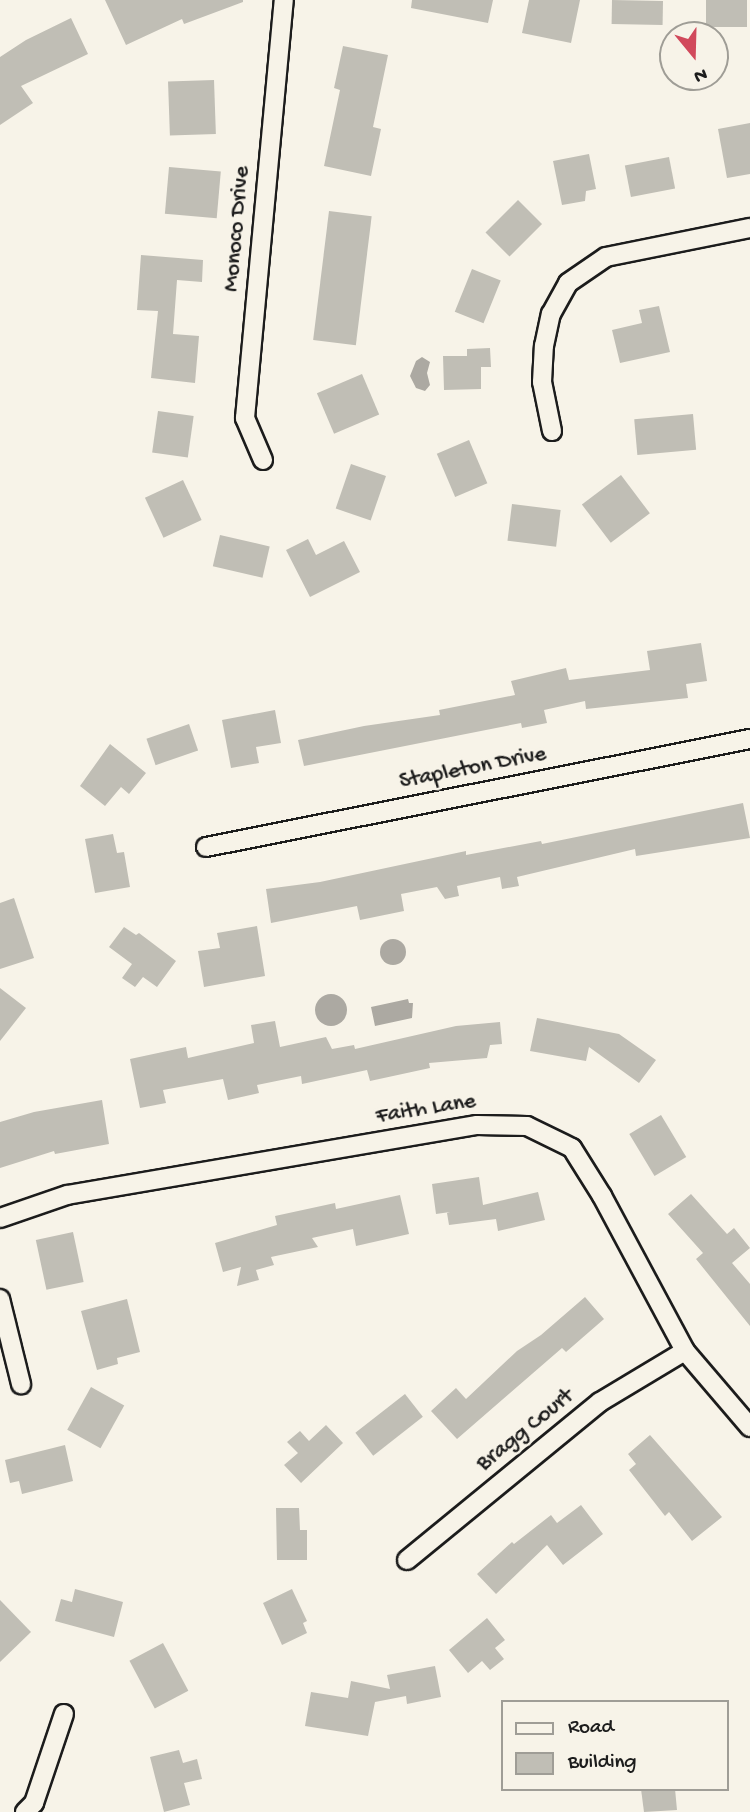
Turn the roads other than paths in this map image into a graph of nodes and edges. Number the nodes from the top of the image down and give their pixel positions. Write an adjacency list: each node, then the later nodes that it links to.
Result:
1 (284, 0): 4 (street, Monoco Drive)
2 (750, 228): 3 (street)
3 (552, 432)
4 (263, 460)
5 (750, 739): 6 (street, Stapleton Drive)
6 (206, 847)
7 (0, 1218): 9 (street, Faith Lane)
8 (0, 1299): 10 (street)
9 (685, 1351): 11 (street, Faith Lane); 12 (street, Bragg Court)
10 (21, 1384)
11 (750, 1427)
12 (407, 1560)
13 (64, 1714): 14 (street)
14 (25, 1812)

